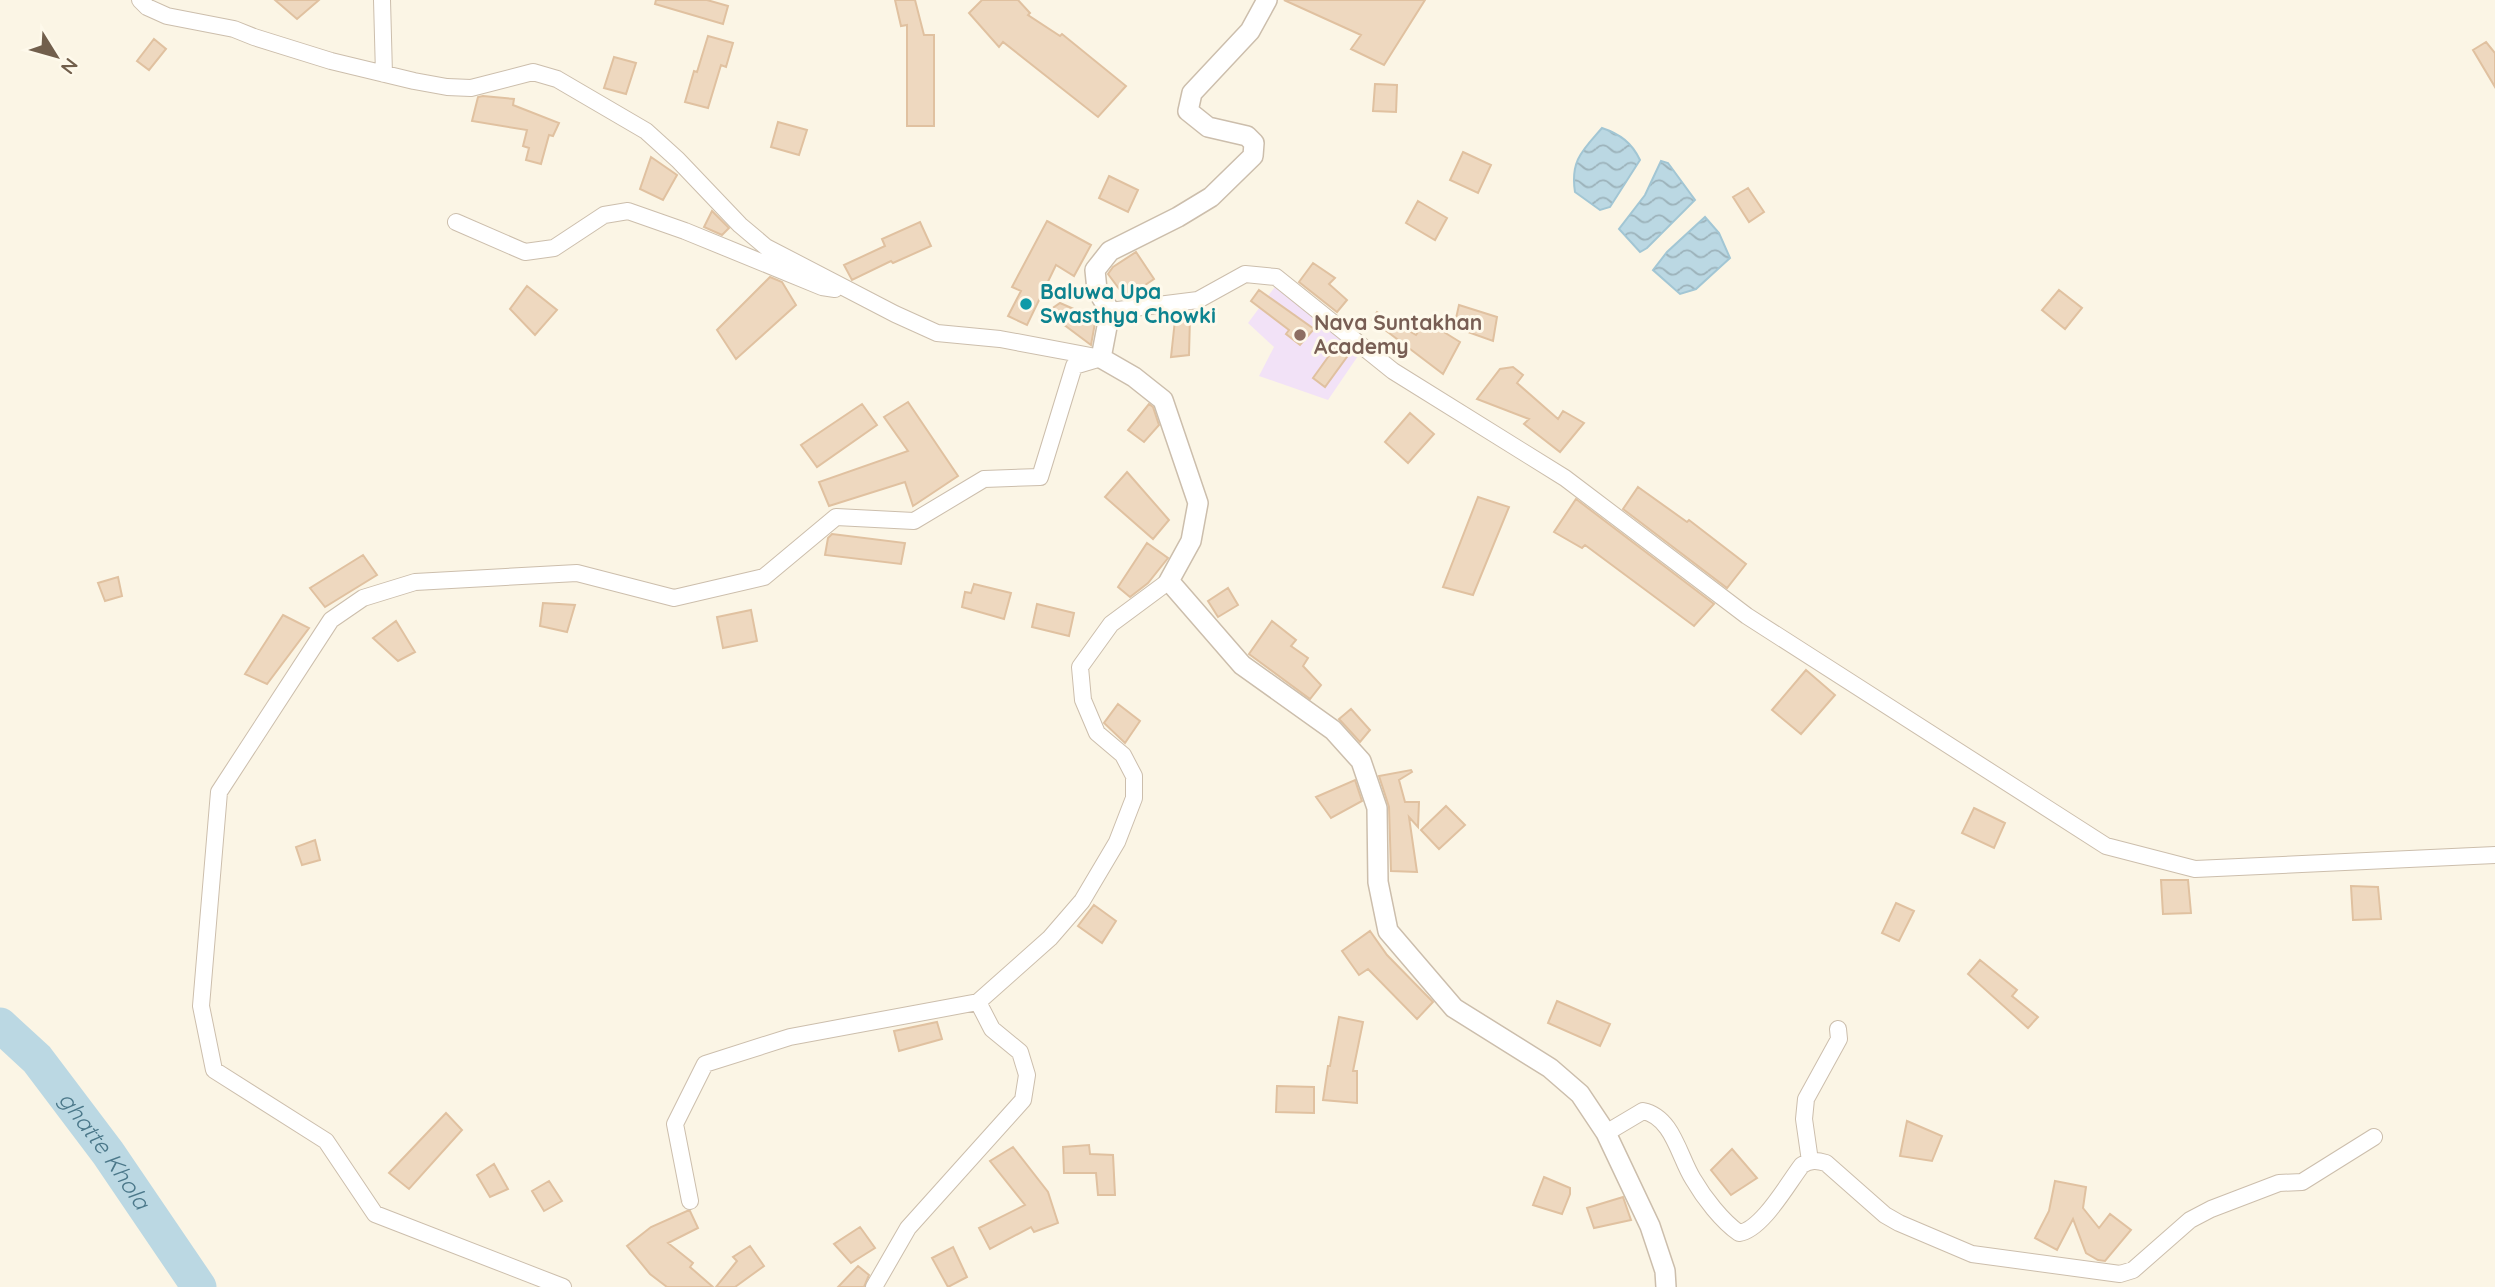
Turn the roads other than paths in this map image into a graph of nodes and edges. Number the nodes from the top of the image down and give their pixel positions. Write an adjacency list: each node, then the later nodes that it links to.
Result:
1 (140, 0): 4 (street)
2 (382, 0): 4 (street)
3 (1266, 0): 7 (street)
4 (384, 74): 6 (street)
5 (456, 222): 6 (street)
6 (858, 293): 8 (street)
7 (1110, 311): 8 (street); 10 (street)
8 (1101, 358): 9 (street); 17 (street)
9 (1169, 581): 11 (street); 13 (street)
10 (2495, 855)
11 (978, 1002): 16 (street); 18 (street)
12 (1838, 1029): 15 (street)
13 (1606, 1133): 15 (street); 19 (street)
14 (2374, 1137): 15 (street)
15 (1810, 1161)
16 (690, 1201)
17 (563, 1287)
18 (874, 1287)
19 (1666, 1287)

